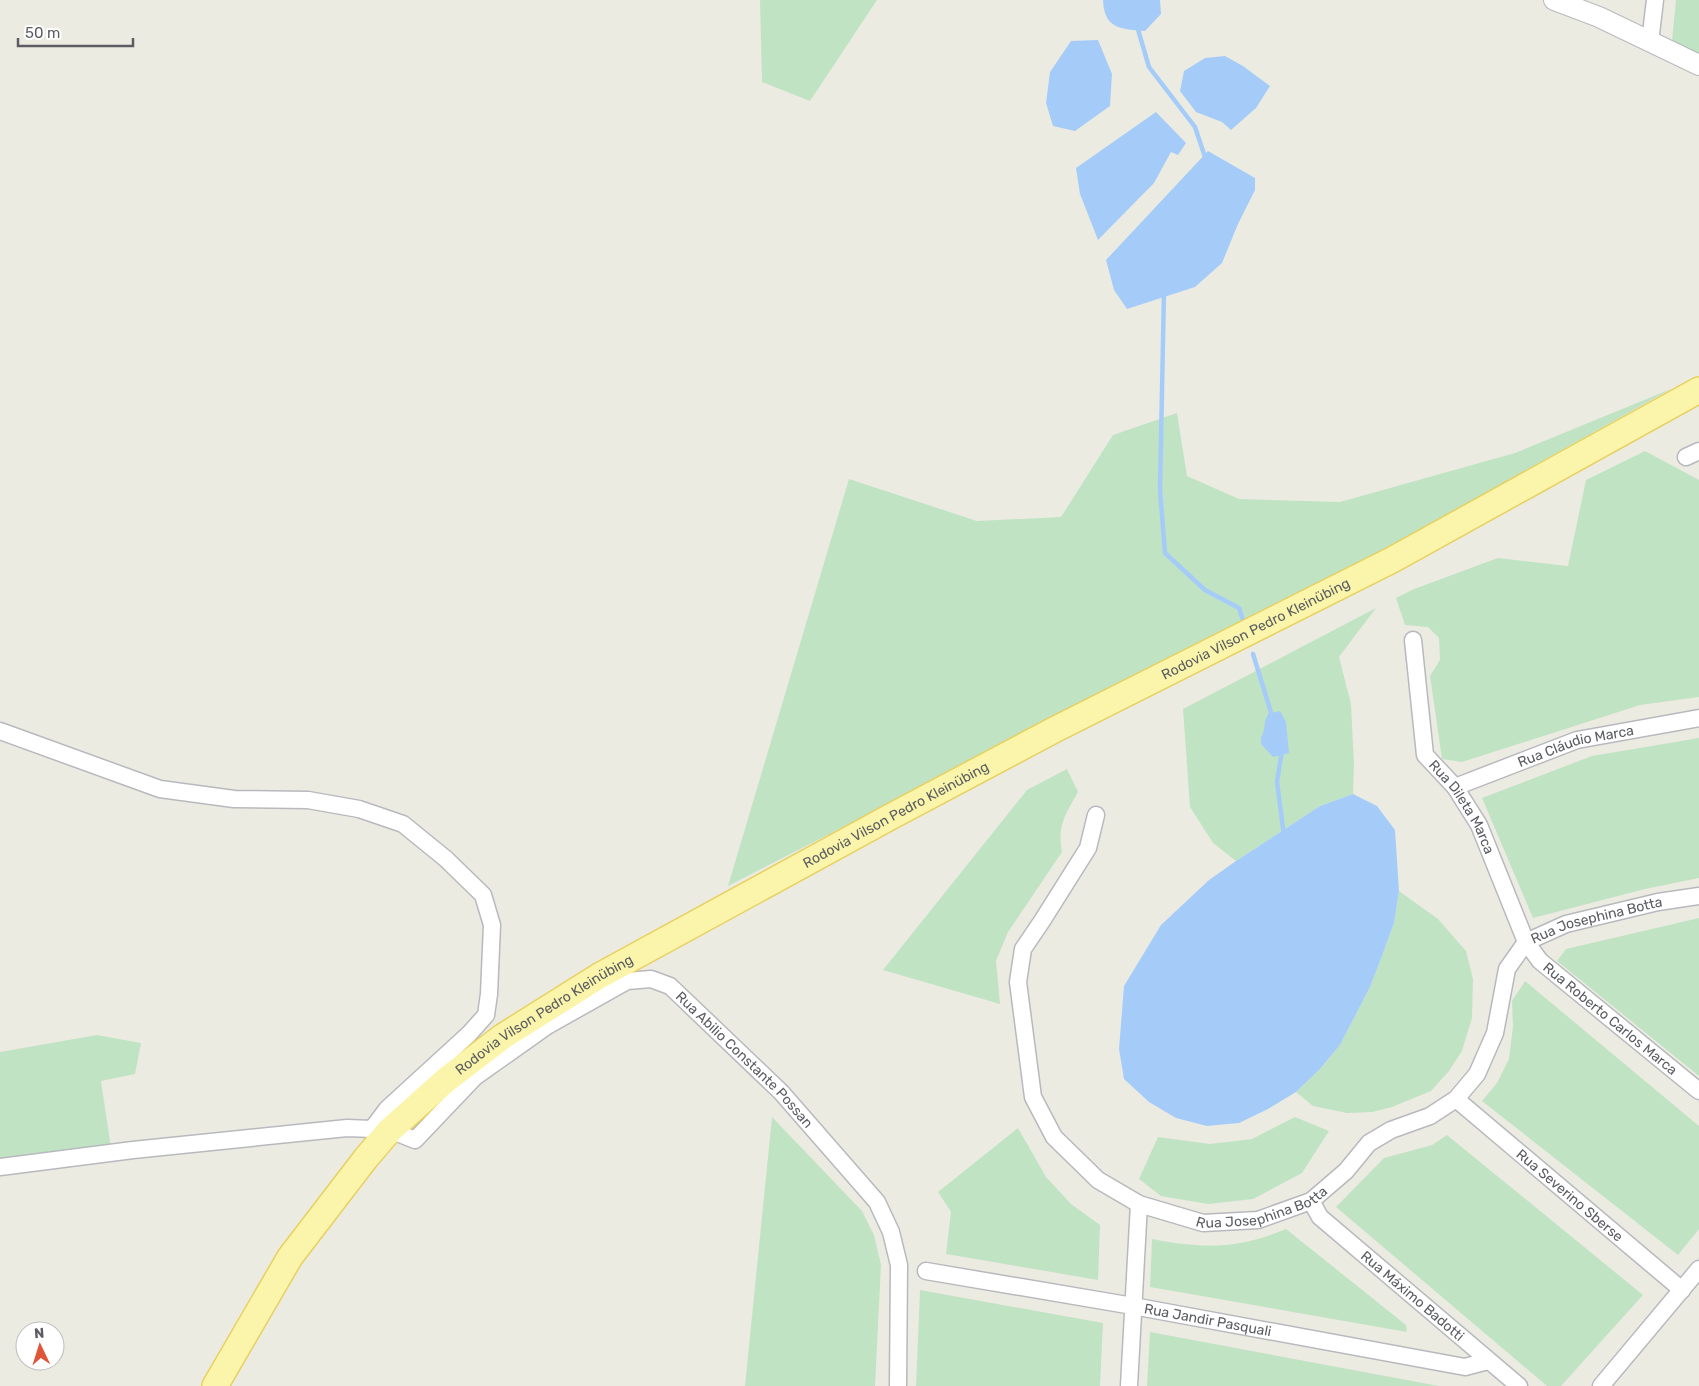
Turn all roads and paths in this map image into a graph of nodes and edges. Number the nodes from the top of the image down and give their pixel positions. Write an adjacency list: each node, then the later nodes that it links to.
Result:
1 (1554, 0): 3 (street)
2 (1655, 0): 3 (street)
3 (1650, 42): 4 (street)
4 (1699, 65)
5 (1699, 390): 15 (main road, Rodovia Vilson Pedro Kleinübing)
6 (1413, 640): 9 (street, Rua Dileta Marca)
7 (1699, 718): 9 (street, Rua Cláudio Marca)
8 (0, 731): 15 (street)
9 (1455, 787): 12 (street, Rua Dileta Marca)
10 (1096, 815): 18 (street, Rua Josephina Botta)
11 (1699, 896): 12 (street, Rua Josephina Botta)
12 (1526, 942): 13 (street, Rua Roberto Carlos Marca); 14 (street, Rua Josephina Botta)
13 (1699, 1091)
14 (1456, 1099): 17 (street, Rua Josephina Botta); 21 (street, Rua Severino Sberse)
15 (381, 1130): 16 (street); 24 (main road, Rodovia Vilson Pedro Kleinübing); 25 (street, Rua Abilio Constante Possan)
16 (0, 1167)
17 (1311, 1201): 18 (street, Rua Josephina Botta); 23 (street, Rua Máximo Badotti)
18 (1139, 1204): 22 (street)
19 (1699, 1269): 21 (street)
20 (926, 1271): 22 (street, Rua Jandir Pasquali)
21 (1682, 1290): 28 (street)
22 (1133, 1306): 23 (street, Rua Jandir Pasquali); 26 (street)
23 (1488, 1361): 27 (street, Rua Máximo Badotti)
24 (215, 1386)
25 (898, 1386)
26 (1129, 1386)
27 (1519, 1386)
28 (1601, 1386)

